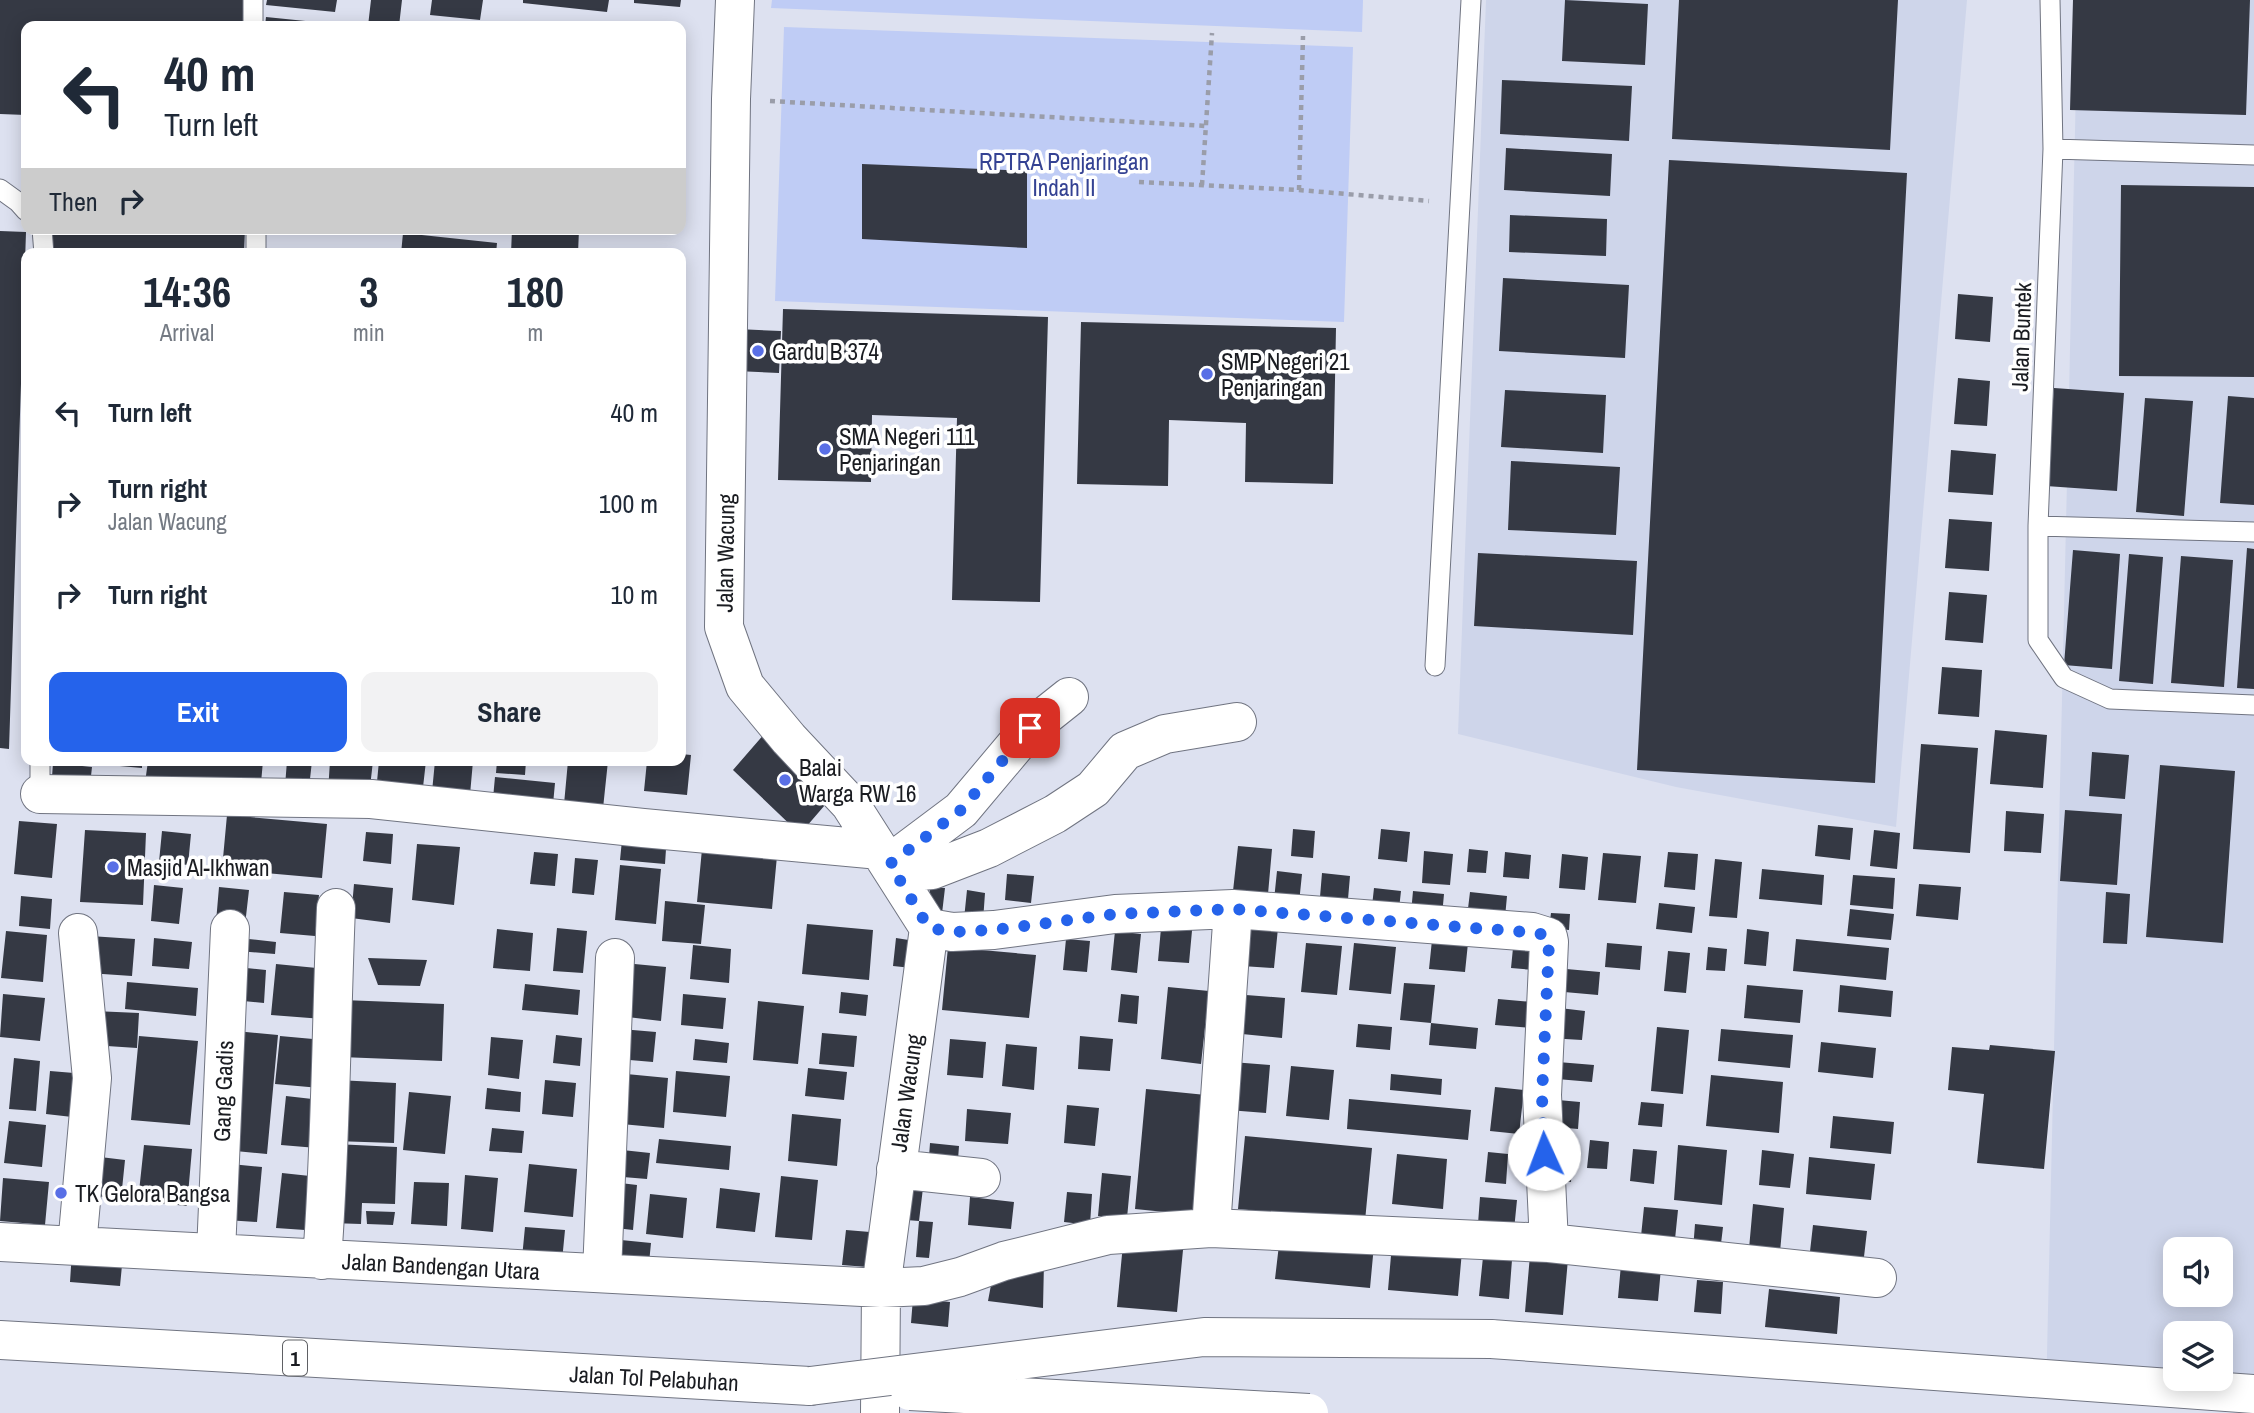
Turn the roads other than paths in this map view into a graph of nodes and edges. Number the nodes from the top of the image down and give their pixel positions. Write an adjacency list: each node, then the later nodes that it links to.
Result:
1 (253, 0): 5 (lane)
2 (735, 0): 17 (main road, Jalan Wacung)
3 (1471, 0): 12 (lane)
4 (2050, 0): 6 (lane, Jalan Buntek)
5 (253, 21)
6 (2053, 149): 7 (lane); 10 (lane, Jalan Buntek)
7 (2254, 155)
8 (0, 189): 9 (lane)
9 (21, 205)
10 (2038, 526): 11 (lane); 14 (lane, Jalan Buntek)
11 (2254, 532)
12 (1435, 666)
13 (1069, 697): 17 (main road)
14 (2254, 705)
15 (1237, 722): 17 (main road)
16 (40, 778): 17 (main road)
17 (888, 862): 20 (main road, Jalan Wacung)
18 (336, 908): 31 (main road)
19 (1233, 909): 20 (main road); 26 (main road); 28 (main road)
20 (929, 928): 24 (main road, Jalan Wacung)
21 (230, 929): 30 (main road, Gang Gadis)
22 (78, 933): 29 (main road)
23 (615, 958): 32 (main road)
24 (896, 1168): 25 (main road); 34 (main road, Jalan Wacung)
25 (981, 1178)
26 (1211, 1228): 28 (main road, Jalan Bandengan Utara); 34 (main road, Jalan Bandengan Utara)
27 (0, 1242): 29 (main road, Jalan Bandengan Utara)
28 (1549, 1243): 33 (main road, Jalan Bandengan Utara)
29 (77, 1246): 30 (main road, Jalan Bandengan Utara)
30 (216, 1252): 31 (main road, Jalan Bandengan Utara)
31 (323, 1260): 32 (main road, Jalan Bandengan Utara)
32 (602, 1273): 34 (main road, Jalan Bandengan Utara)
33 (1877, 1278)
34 (881, 1288): 38 (main road, Jalan Wacung)
35 (0, 1340): 36 (main road, Jalan Tol Pelabuhan / 1)
36 (810, 1386): 37 (main road, bridge); 39 (main road, Jalan Tol Pelabuhan / 1, bridge)
37 (2254, 1394)
38 (880, 1413)
39 (1309, 1413)

